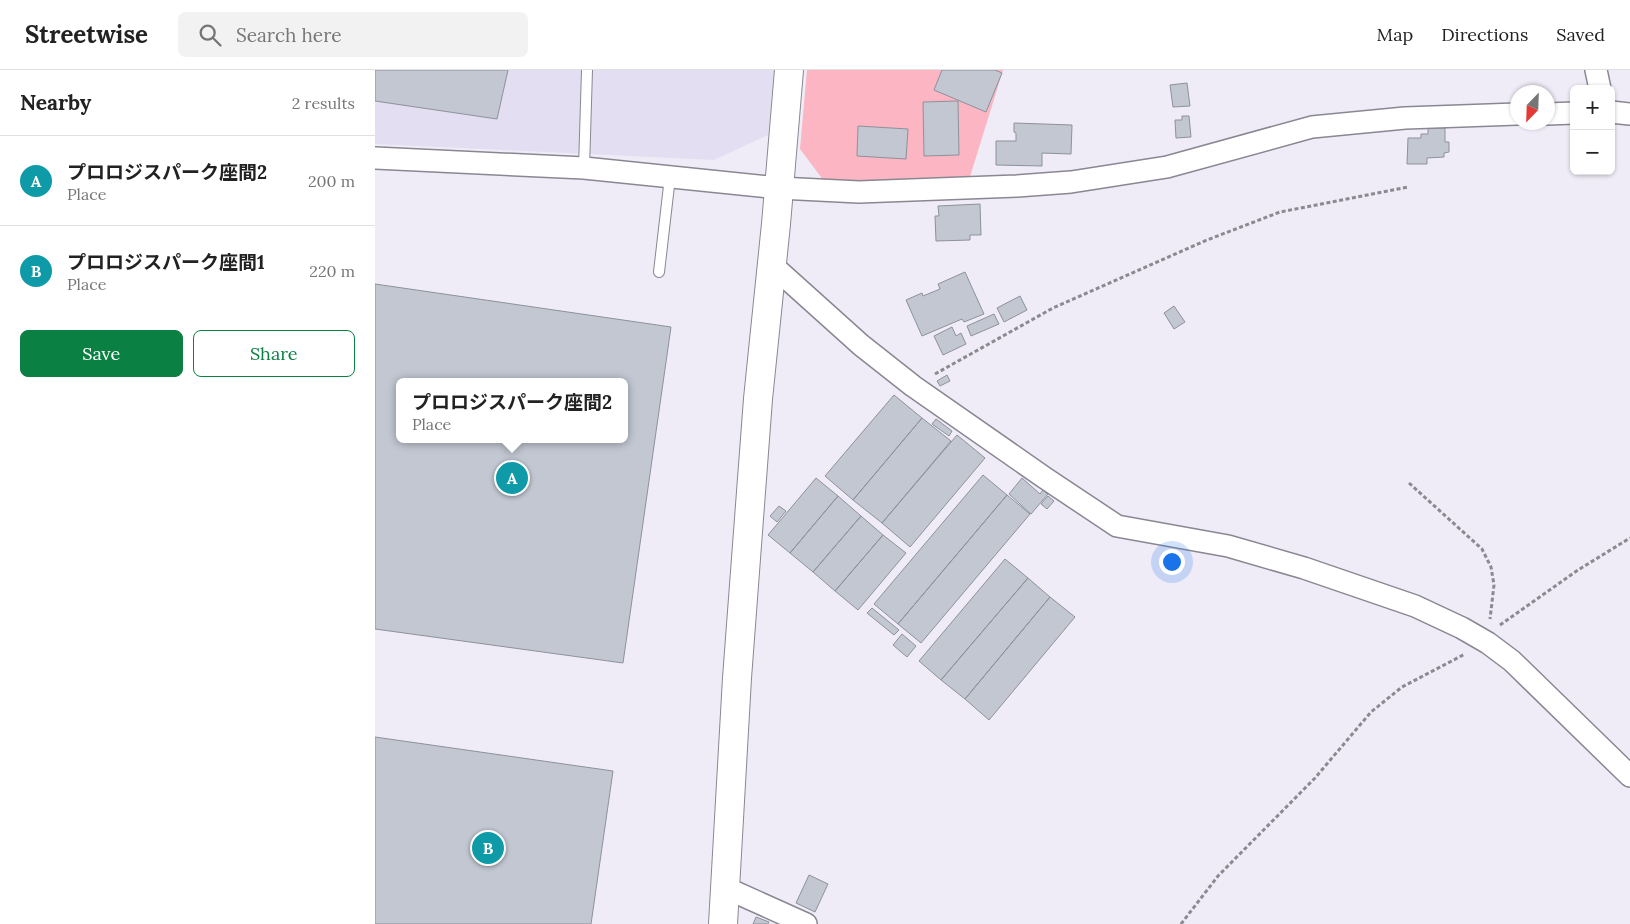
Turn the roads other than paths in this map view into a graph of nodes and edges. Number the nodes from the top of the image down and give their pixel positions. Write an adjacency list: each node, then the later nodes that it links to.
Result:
1 (587, 70): 11 (lane)
2 (789, 70): 13 (street)
3 (1596, 70): 4 (street)
4 (1599, 85)
5 (1615, 112): 9 (street)
6 (1570, 113): 8 (street)
7 (1510, 114): 13 (street)
8 (1555, 114)
9 (1630, 114)
10 (375, 158): 11 (street)
11 (584, 168): 12 (street)
12 (670, 177): 13 (street); 15 (lane)
13 (779, 188): 14 (street)
14 (772, 265): 16 (street); 17 (street)
15 (659, 272)
16 (1630, 776)
17 (726, 888): 18 (street); 19 (street)
18 (723, 924)
19 (806, 924)

